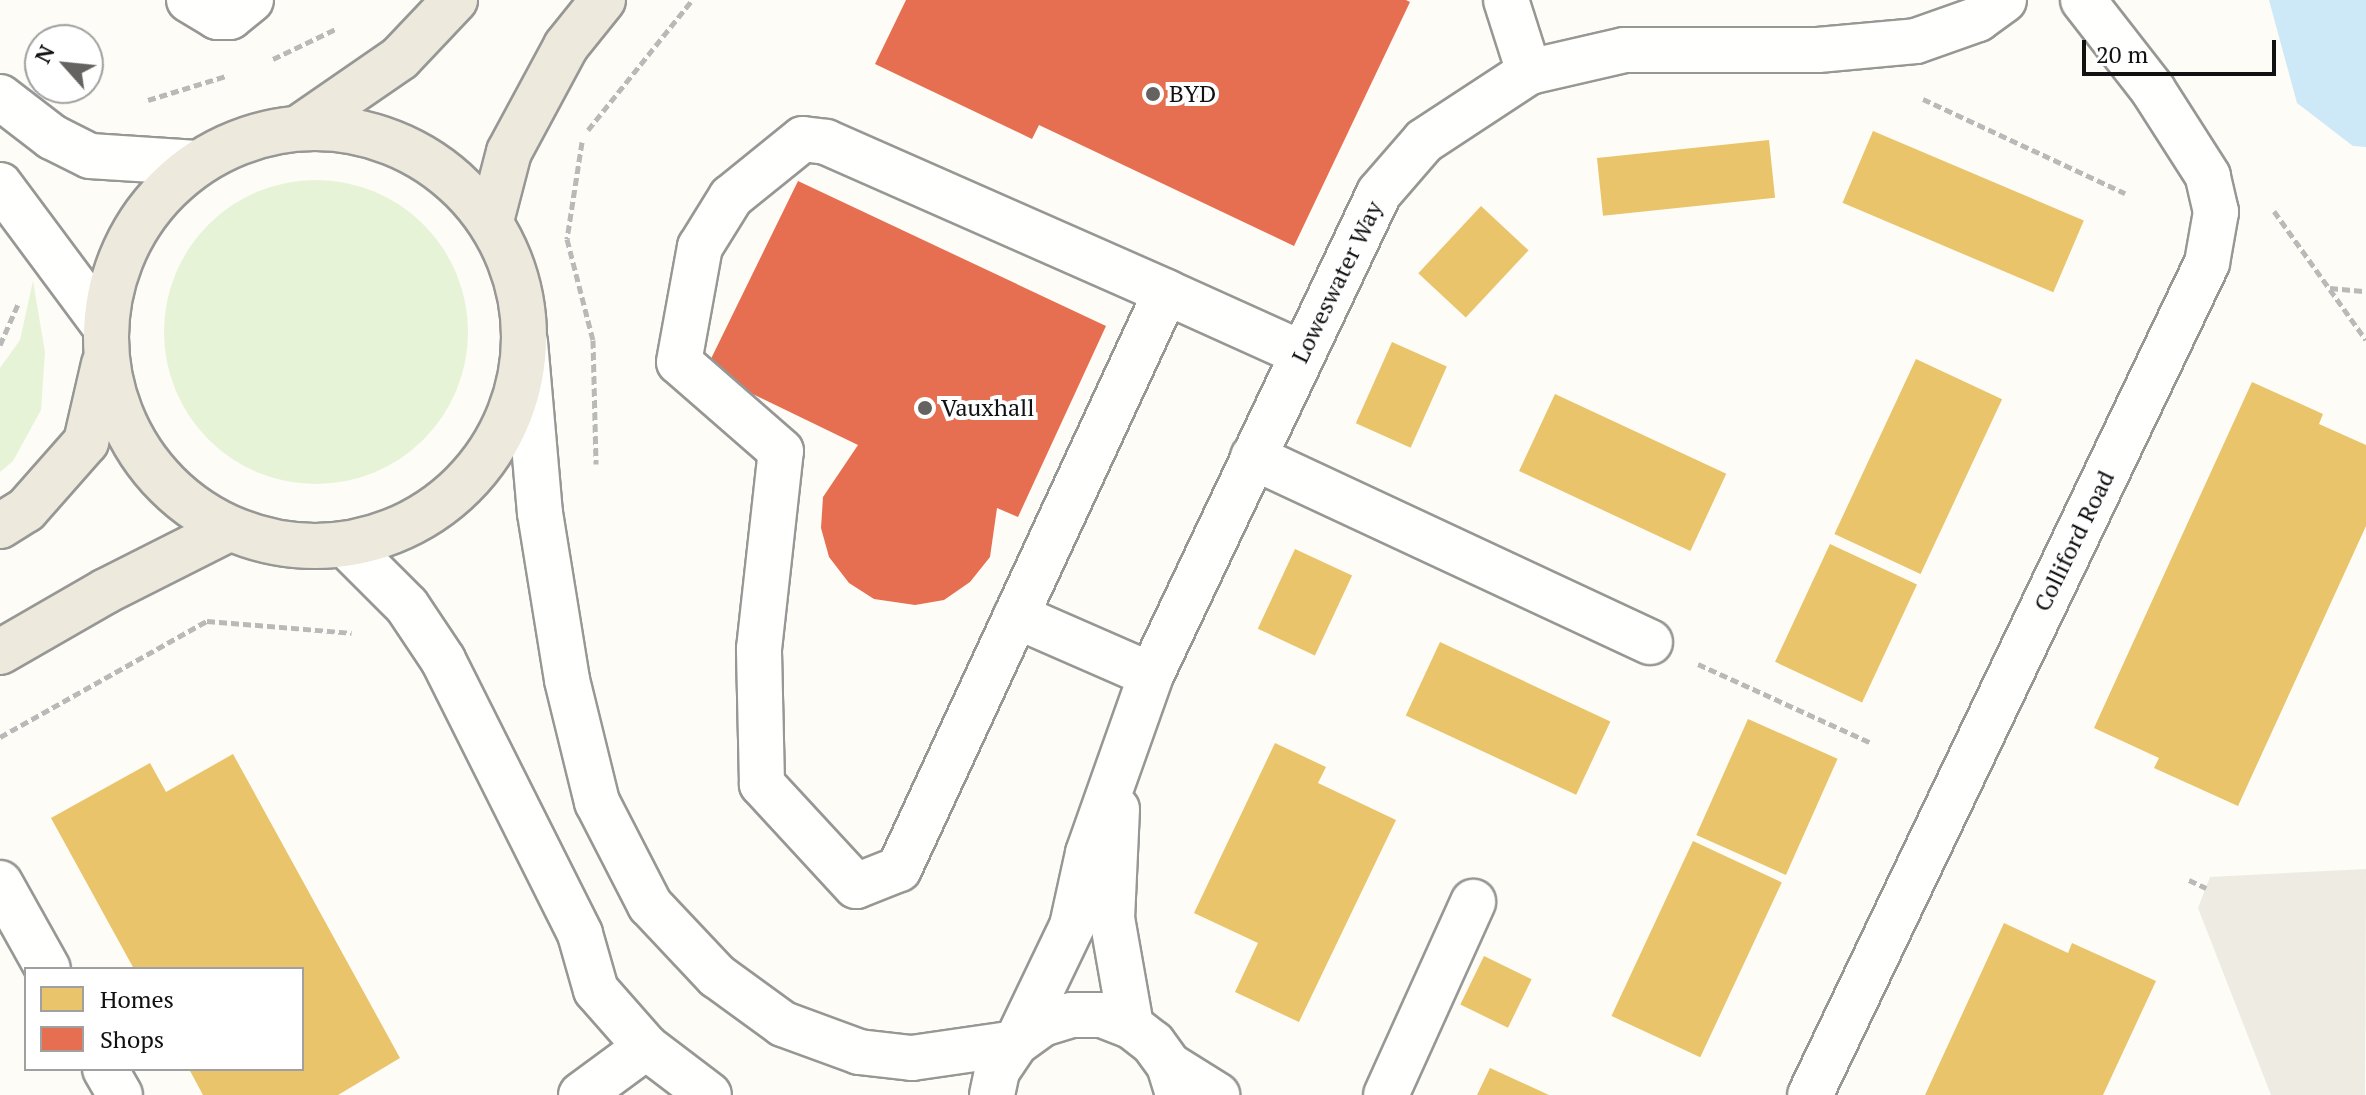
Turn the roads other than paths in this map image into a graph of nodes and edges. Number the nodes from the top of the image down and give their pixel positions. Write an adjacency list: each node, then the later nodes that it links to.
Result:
1 (189, 0): 7 (street)
2 (455, 0): 10 (main road)
3 (603, 0): 13 (main road)
4 (1506, 0): 8 (street)
5 (2004, 0): 8 (street, Loweswater Way)
6 (2083, 0): 41 (street, Colliford Road)
7 (240, 6)
8 (1529, 72): 17 (street, Loweswater Way)
9 (0, 97): 11 (street)
10 (300, 127): 11 (main road); 13 (main road)
11 (197, 163): 15 (main road)
12 (0, 185): 15 (street)
13 (491, 221): 16 (main road)
14 (1166, 292): 17 (street); 22 (street); 22 (street)
15 (105, 342): 19 (main road); 20 (main road)
16 (525, 342): 21 (main road); 31 (street)
17 (1301, 353): 18 (street, Loweswater Way)
18 (1253, 457): 23 (street); 25 (street, Loweswater Way)
19 (0, 526)
20 (229, 529): 21 (main road); 24 (main road)
21 (346, 545): 32 (street)
22 (1016, 616): 25 (street)
23 (1650, 642)
24 (0, 652)
25 (1151, 675): 26 (street, Loweswater Way)
26 (1115, 775): 30 (street, Loweswater Way); 31 (street, Loweswater Way)
27 (0, 883): 29 (street)
28 (1473, 902): 40 (street)
29 (47, 967)
30 (1131, 1026): 31 (street); 34 (street)
31 (1016, 1043): 38 (street, Loweswater Way)
32 (646, 1047): 36 (street); 37 (street)
33 (106, 1071): 35 (street)
34 (1174, 1080): 39 (street)
35 (120, 1095)
36 (581, 1095)
37 (709, 1095)
38 (992, 1095)
39 (1217, 1095)
40 (1386, 1095)
41 (1810, 1095)

